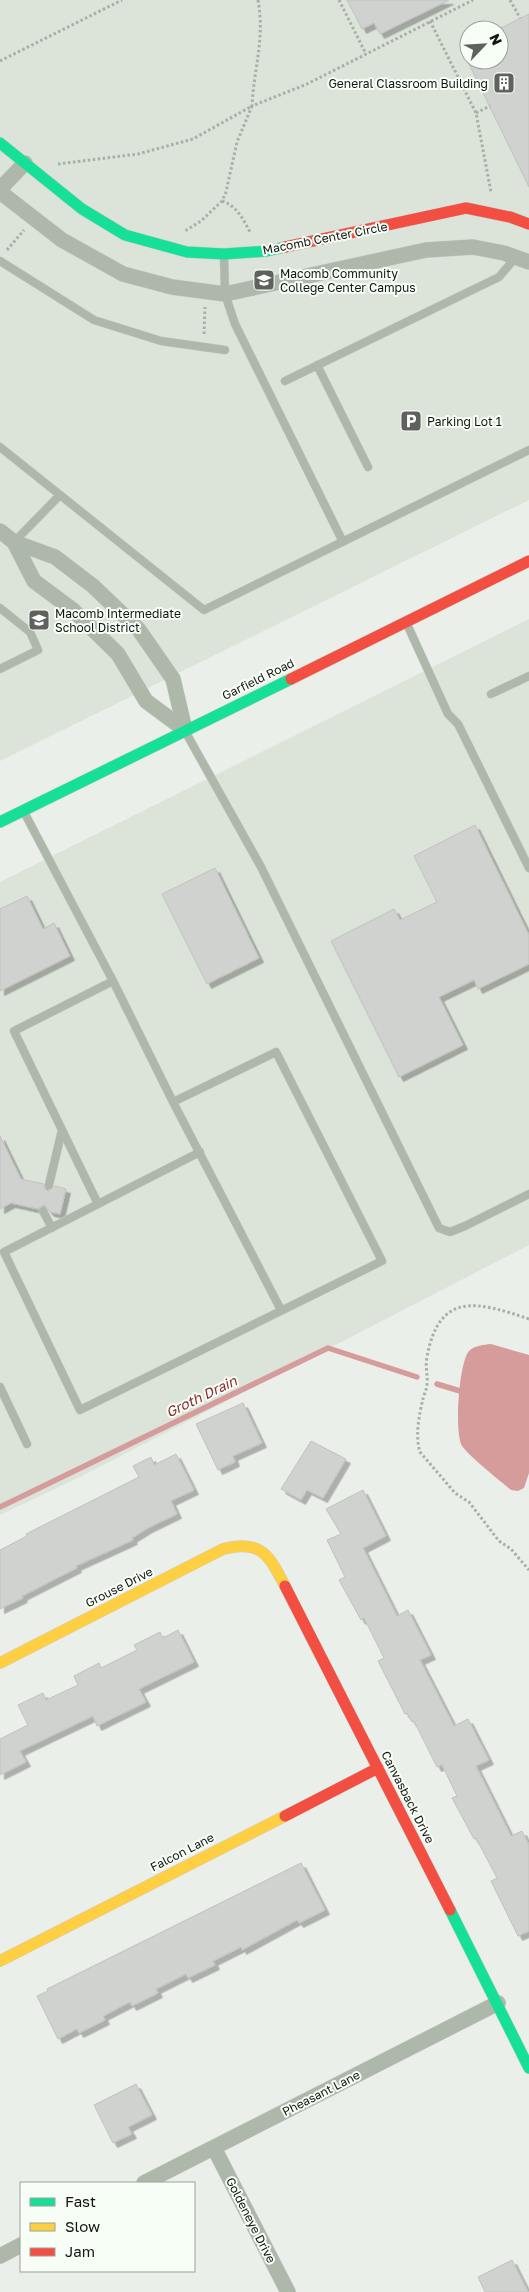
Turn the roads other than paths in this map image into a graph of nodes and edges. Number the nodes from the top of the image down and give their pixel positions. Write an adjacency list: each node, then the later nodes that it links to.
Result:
1 (0, 143): 2 (street, Macomb Center Circle)
2 (25, 163): 3 (street); 5 (street, Macomb Center Circle)
3 (0, 191): 8 (street)
4 (529, 224): 5 (street, Macomb Center Circle)
5 (224, 254): 8 (lane)
6 (522, 260): 8 (street); 10 (lane)
7 (0, 261): 9 (lane)
8 (225, 294): 18 (lane)
9 (225, 350)
10 (317, 365): 11 (lane); 14 (lane)
11 (285, 381)
12 (0, 447): 15 (lane)
13 (529, 450): 18 (lane)
14 (368, 466)
15 (60, 495): 17 (lane); 18 (lane)
16 (0, 531): 17 (street)
17 (14, 542): 25 (street); 25 (street)
18 (343, 542)
19 (529, 561): 21 (street, Garfield Road)
20 (0, 608): 22 (lane)
21 (405, 622): 25 (street, Garfield Road); 28 (lane)
22 (0, 668)
23 (529, 676): 24 (lane)
24 (491, 694)
25 (185, 730): 26 (street, Garfield Road); 34 (lane)
26 (23, 810): 27 (street, Garfield Road); 29 (lane)
27 (0, 822)
28 (529, 868)
29 (113, 981): 30 (lane); 31 (lane)
30 (173, 1102): 32 (lane); 38 (lane)
31 (62, 1130): 33 (lane); 35 (lane)
32 (200, 1152): 35 (lane); 38 (lane)
33 (49, 1185)
34 (529, 1194)
35 (98, 1204): 37 (lane)
36 (43, 1210): 37 (lane)
37 (52, 1228): 38 (lane)
38 (282, 1310)
39 (0, 1387): 40 (lane)
40 (27, 1444)
41 (254, 1546): 42 (street, Grouse Drive); 43 (street, Canvasback Drive)
42 (0, 1663)
43 (378, 1768): 44 (street, Falcon Lane); 45 (street, Canvasback Drive)
44 (0, 1961)
45 (498, 2003): 46 (street, Canvasback Drive); 47 (street, Pheasant Lane)
46 (529, 2068)
47 (214, 2148): 48 (street, Pheasant Lane); 51 (street, Goldeneye Drive)
48 (146, 2182)
49 (20, 2246): 50 (street)
50 (0, 2256)
51 (288, 2292)

